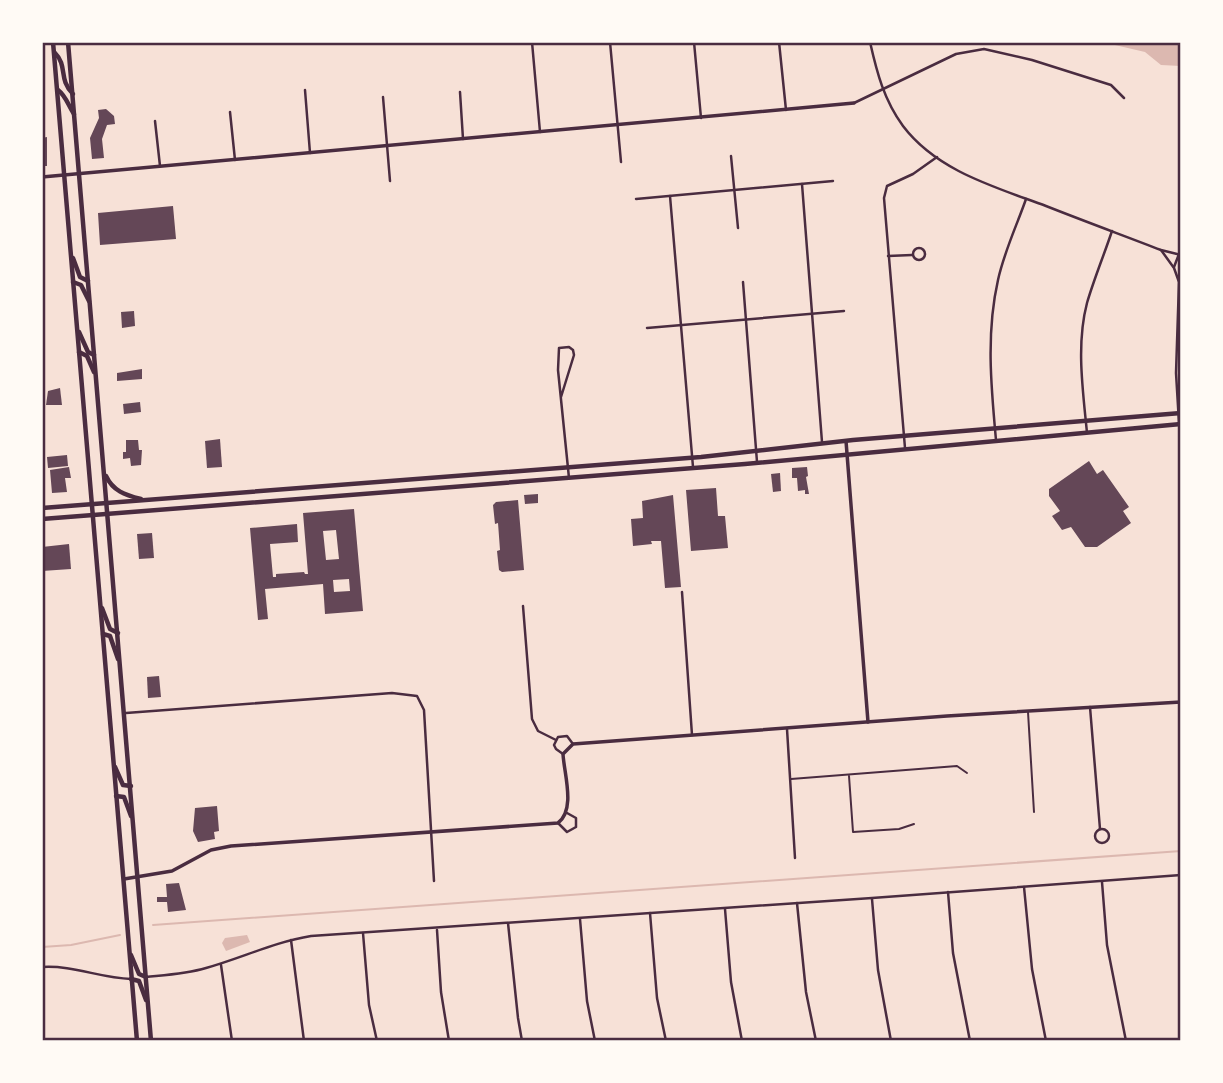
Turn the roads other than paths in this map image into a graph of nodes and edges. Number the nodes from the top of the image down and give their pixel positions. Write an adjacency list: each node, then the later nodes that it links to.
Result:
1 (54, 42): 8 (main road)
2 (68, 42): 13 (main road)
3 (531, 42): 23 (street)
4 (610, 42): 22 (street)
5 (694, 42): 20 (street)
6 (779, 42): 17 (street)
7 (870, 42): 11 (street)
8 (54, 52): 9 (main road); 13 (main road)
9 (57, 89): 19 (main road); 33 (main road)
10 (304, 90): 26 (street)
11 (883, 91): 15 (street); 16 (street); 28 (street)
12 (460, 92): 24 (street)
13 (73, 94): 19 (main road)
14 (383, 97): 25 (street)
15 (1124, 99)
16 (854, 103): 17 (street)
17 (786, 110): 20 (street)
18 (230, 112): 29 (street)
19 (75, 114): 32 (main road)
20 (701, 118): 22 (street)
21 (155, 121): 31 (street)
22 (618, 125): 23 (street); 30 (street)
23 (540, 132): 24 (street)
24 (463, 139): 25 (street)
25 (387, 146): 26 (street); 35 (street)
26 (310, 153): 29 (street)
27 (731, 156): 38 (street)
28 (937, 157): 41 (street); 48 (street)
29 (235, 160): 31 (street)
30 (621, 162)
31 (160, 166): 32 (street)
32 (79, 174): 33 (street); 50 (main road)
33 (64, 175): 34 (street); 45 (main road)
34 (42, 177)
35 (390, 181)
36 (833, 181): 37 (street)
37 (802, 184): 38 (street); 55 (street)
38 (734, 190): 39 (street); 42 (street)
39 (670, 196): 40 (street); 57 (street)
40 (636, 199)
41 (1027, 199): 43 (street); 67 (street)
42 (737, 228)
43 (1112, 231): 44 (street); 65 (street)
44 (1161, 250): 46 (street); 49 (street)
45 (71, 254): 50 (main road); 51 (main road)
46 (1180, 254): 49 (street)
47 (912, 255): 48 (street)
48 (888, 256): 70 (street)
49 (1174, 268): 64 (street)
50 (88, 281): 53 (main road)
51 (73, 282): 53 (main road); 58 (main road)
52 (743, 282): 56 (street)
53 (90, 302): 61 (main road)
54 (844, 311): 55 (street)
55 (812, 314): 56 (street); 73 (street)
56 (745, 320): 57 (street); 76 (street)
57 (681, 325): 59 (street); 78 (street)
58 (77, 328): 60 (main road); 61 (main road)
59 (647, 328)
60 (79, 352): 62 (main road); 95 (main road)
61 (94, 355): 62 (main road)
62 (96, 376): 82 (main road)
63 (561, 397): 63 (street); 80 (street)
64 (1180, 413): 65 (main road); 66 (street)
65 (1086, 422): 67 (main road); 69 (street)
66 (1180, 424): 69 (main road)
67 (995, 428): 68 (main road); 72 (street)
68 (935, 433): 70 (main road); 74 (main road)
69 (1087, 433): 72 (main road)
70 (904, 435): 71 (main road); 75 (street)
71 (846, 440): 73 (main road); 77 (street)
72 (996, 440): 74 (main road)
73 (822, 442): 76 (main road)
74 (936, 445): 75 (main road)
75 (905, 448): 77 (main road)
76 (757, 452): 78 (main road); 79 (street)
77 (847, 453): 79 (main road); 111 (street)
78 (692, 457): 80 (main road); 81 (street)
79 (757, 462): 81 (main road)
80 (568, 467): 83 (main road); 85 (street)
81 (693, 467): 85 (main road)
82 (104, 470): 92 (main road); 94 (main road)
83 (493, 472): 84 (main road); 87 (main road)
84 (424, 477): 86 (main road); 89 (main road)
85 (569, 478): 87 (main road)
86 (352, 483): 88 (main road); 90 (main road)
87 (494, 484): 89 (main road)
88 (275, 489): 91 (main road); 93 (main road)
89 (425, 489): 90 (main road)
90 (353, 495): 93 (main road)
91 (199, 496): 92 (main road); 97 (main road)
92 (145, 500): 94 (main road)
93 (276, 501): 97 (main road)
94 (107, 502): 95 (main road); 98 (main road)
95 (91, 503): 96 (main road); 99 (main road)
96 (42, 508)
97 (200, 508): 98 (main road)
98 (107, 513): 99 (main road); 104 (main road)
99 (92, 514): 100 (main road); 102 (main road)
100 (42, 519)
101 (682, 592): 113 (street)
102 (100, 604): 104 (main road); 105 (main road)
103 (523, 606): 114 (street)
104 (118, 633): 106 (main road)
105 (103, 634): 106 (main road); 117 (main road)
106 (121, 666): 110 (main road)
107 (1181, 702): 108 (street)
108 (1090, 707): 109 (street); 128 (street)
109 (1028, 711): 111 (street); 123 (lane)
110 (125, 713): 121 (main road); 129 (street)
111 (868, 722): 112 (street)
112 (787, 729): 113 (street); 120 (street)
113 (692, 736): 115 (street)
114 (556, 740): 115 (street); 116 (street)
115 (573, 744): 116 (street)
116 (563, 754): 124 (street)
117 (113, 764): 121 (main road); 122 (main road)
118 (967, 773): 119 (lane)
119 (849, 775): 120 (lane); 127 (lane)
120 (790, 779): 130 (street)
121 (131, 786): 125 (main road)
122 (116, 796): 125 (main road); 133 (main road)
123 (1034, 812)
124 (567, 813): 126 (street); 126 (street)
125 (133, 820): 132 (main road)
126 (558, 823): 129 (street)
127 (914, 824)
128 (1100, 829)
129 (431, 831): 132 (street); 134 (street)
130 (795, 858)
131 (1181, 875): 135 (street); 137 (street)
132 (138, 877): 133 (street); 151 (main road)
133 (123, 879): 148 (main road)
134 (434, 881)
135 (1102, 881): 136 (street); 168 (street)
136 (1024, 887): 138 (street); 167 (street)
137 (1181, 887)
138 (948, 892): 139 (street); 166 (street)
139 (872, 898): 140 (street); 165 (street)
140 (797, 903): 141 (street); 164 (street)
141 (724, 908): 142 (street); 163 (street)
142 (650, 913): 143 (street); 162 (street)
143 (579, 918): 144 (street); 161 (street)
144 (508, 923): 145 (street); 160 (street)
145 (437, 928): 146 (street); 159 (street)
146 (363, 932): 147 (street); 158 (street)
147 (291, 939): 149 (street); 157 (street)
148 (129, 951): 151 (main road); 152 (main road)
149 (221, 964): 151 (street); 156 (street)
150 (42, 967): 152 (street)
151 (146, 977): 153 (main road)
152 (131, 979): 153 (main road); 154 (main road)
153 (148, 1004): 155 (main road)
154 (137, 1039)
155 (151, 1041)
156 (232, 1041)
157 (304, 1041)
158 (377, 1041)
159 (449, 1041)
160 (522, 1041)
161 (595, 1041)
162 (666, 1041)
163 (742, 1041)
164 (816, 1041)
165 (891, 1041)
166 (970, 1041)
167 (1046, 1041)
168 (1126, 1041)

